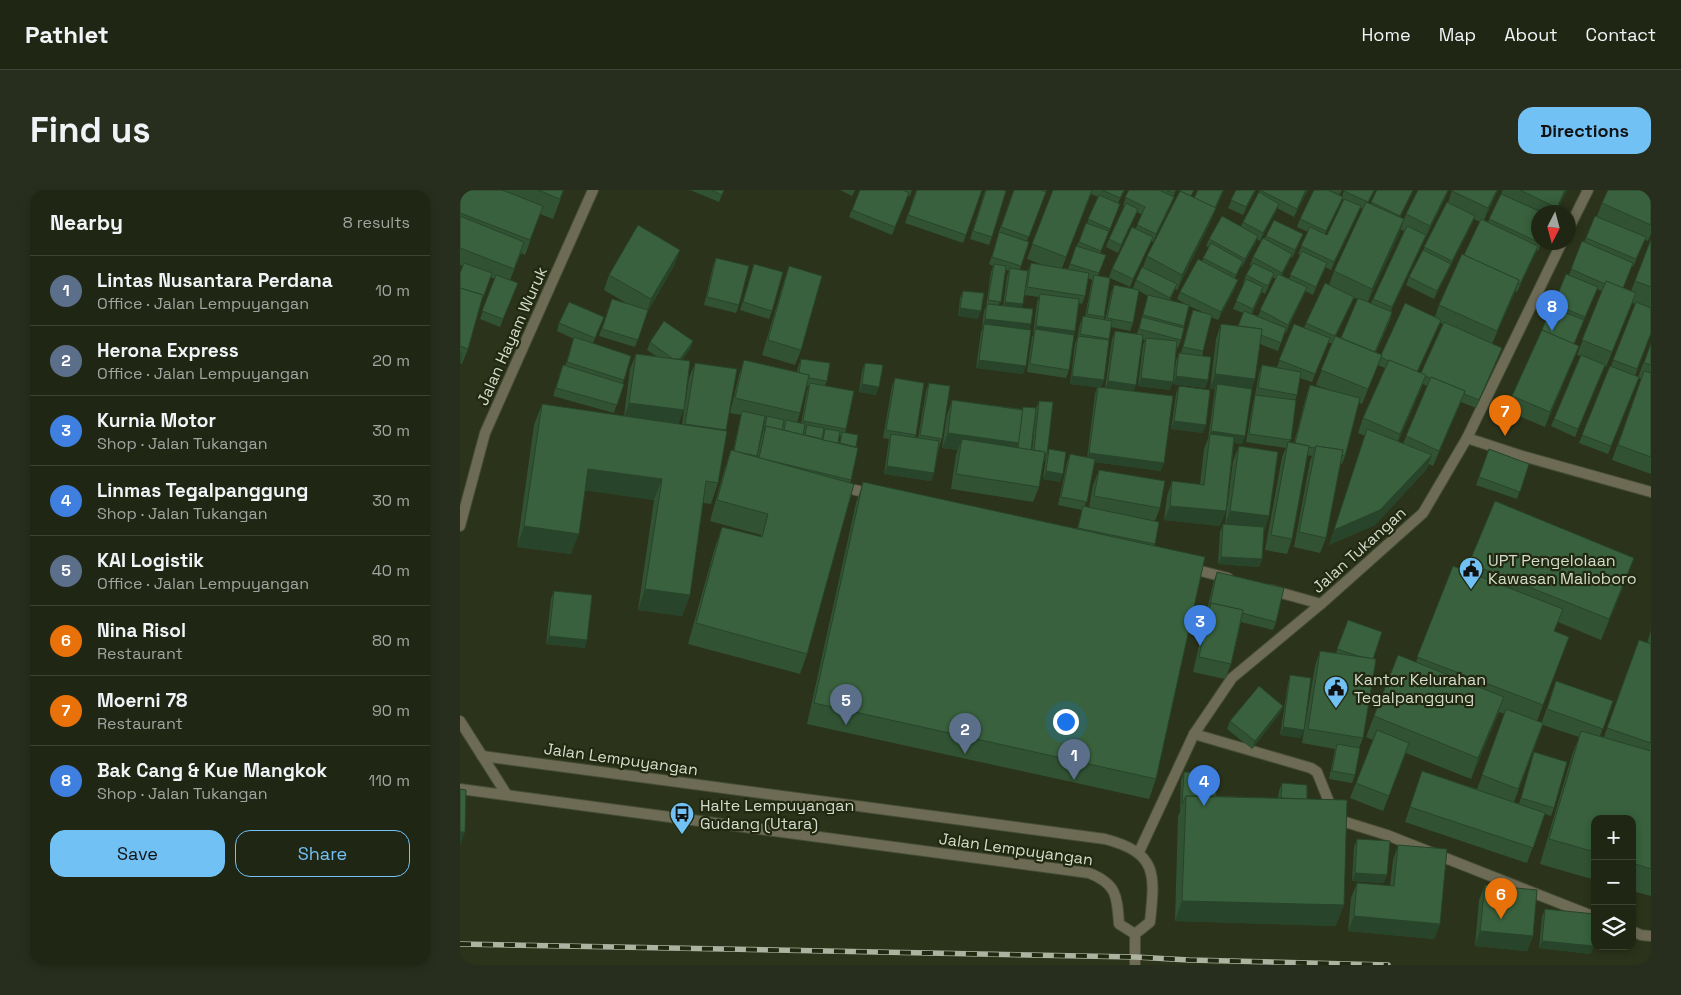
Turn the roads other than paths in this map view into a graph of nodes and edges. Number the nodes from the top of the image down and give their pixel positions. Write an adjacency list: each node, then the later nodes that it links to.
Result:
1 (593, 190): 9 (street, Jalan Hayam Wuruk)
2 (1588, 190): 3 (street)
3 (1576, 214)
4 (1558, 250): 5 (street, Jalan Tukangan)
5 (1467, 438): 7 (street); 13 (street, Jalan Tukangan)
6 (855, 490): 8 (street)
7 (1651, 492)
8 (884, 497)
9 (460, 526)
10 (1178, 565): 11 (street)
11 (1235, 580)
12 (1264, 588): 13 (street)
13 (1321, 604): 15 (street, Jalan Tukangan)
14 (460, 721): 16 (street)
15 (1194, 734): 19 (street, Jalan Tukangan); 20 (street)
16 (482, 756): 18 (street); 19 (street, Jalan Lempuyangan)
17 (460, 789): 18 (street, Jalan Lempuyangan)
18 (507, 795): 22 (street, Jalan Lempuyangan)
19 (1140, 852): 22 (street)
20 (1591, 915)
21 (1636, 933): 23 (street)
22 (1136, 934): 24 (street)
23 (1651, 936)
24 (1135, 965)

